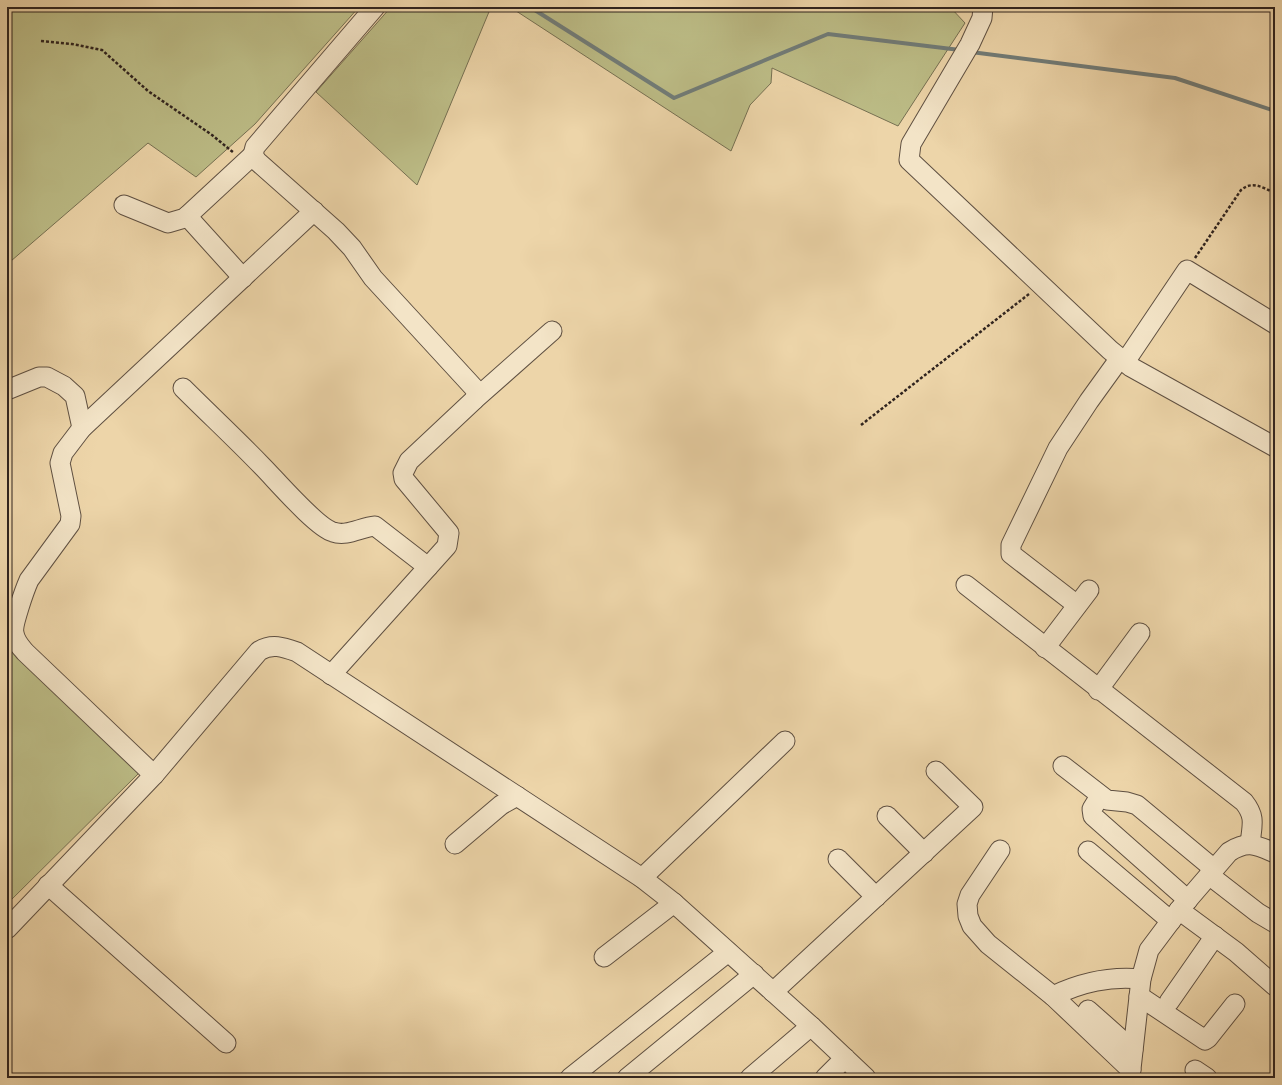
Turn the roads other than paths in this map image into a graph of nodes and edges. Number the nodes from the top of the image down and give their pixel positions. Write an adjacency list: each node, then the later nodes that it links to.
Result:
1 (375, 7): 3 (street)
2 (979, 11): 10 (street)
3 (249, 159): 5 (street); 6 (street)
4 (124, 205): 6 (street)
5 (314, 211): 7 (street); 13 (street)
6 (186, 216): 7 (street)
7 (243, 278): 14 (street)
8 (1275, 324): 10 (street)
9 (552, 331): 13 (street)
10 (1123, 360): 15 (street); 19 (street)
11 (183, 388): 16 (street)
12 (7, 390): 14 (street)
13 (474, 400): 16 (street)
14 (82, 428): 27 (street)
15 (1275, 446)
16 (428, 567): 22 (street)
17 (966, 586): 21 (street)
18 (1088, 590): 19 (street)
19 (1077, 605): 21 (street)
20 (1140, 633): 23 (street)
21 (1045, 648): 23 (street)
22 (331, 675): 27 (street); 28 (street)
23 (1098, 690): 32 (street)
24 (785, 741): 39 (street)
25 (1063, 766): 29 (street)
26 (936, 771): 35 (street)
27 (154, 775): 40 (street)
28 (517, 796): 31 (street); 39 (street)
29 (1100, 796): 38 (street); 43 (street)
30 (887, 816): 35 (street)
31 (455, 844)
32 (1250, 844): 36 (street); 38 (street)
33 (1000, 850): 53 (street)
34 (1088, 851): 43 (street)
35 (924, 853): 41 (street)
36 (1275, 853)
37 (838, 859): 41 (street)
38 (1212, 872): 43 (street); 44 (street)
39 (642, 878): 42 (street)
40 (48, 885): 45 (street); 58 (street)
41 (876, 896): 52 (street)
42 (674, 903): 47 (street); 48 (street)
43 (1179, 910): 46 (street); 51 (street)
44 (1275, 923)
45 (7, 928)
46 (1215, 936): 50 (street); 54 (street)
47 (728, 952): 49 (street); 62 (street)
48 (604, 957)
49 (754, 974): 52 (street); 63 (street)
50 (1275, 986)
51 (1140, 987): 53 (street); 55 (street); 59 (street)
52 (773, 992): 57 (street)
53 (1054, 996): 61 (street)
54 (1169, 1002)
55 (1235, 1004)
56 (1088, 1010): 59 (street)
57 (811, 1026): 60 (street); 64 (street)
58 (226, 1044)
59 (1133, 1050): 61 (street)
60 (845, 1058): 65 (street); 66 (street)
61 (1131, 1074)
62 (570, 1078)
63 (627, 1078)
64 (750, 1078)
65 (825, 1078)
66 (866, 1078)

